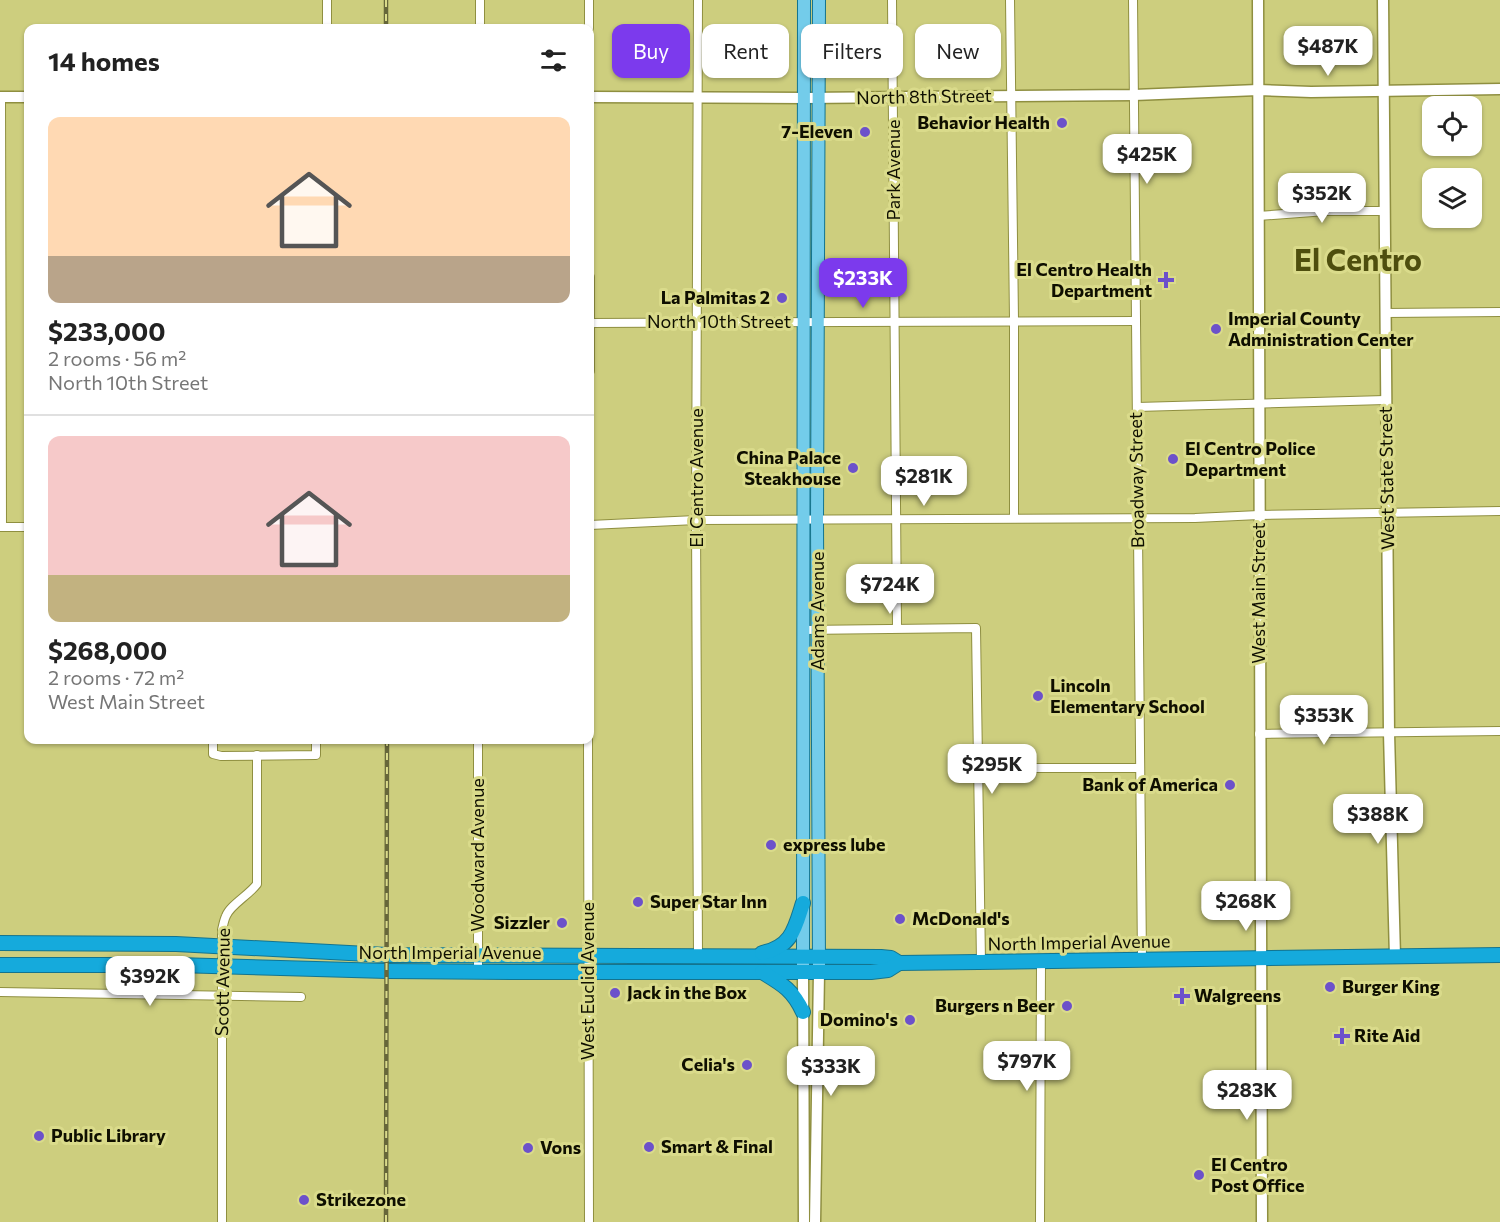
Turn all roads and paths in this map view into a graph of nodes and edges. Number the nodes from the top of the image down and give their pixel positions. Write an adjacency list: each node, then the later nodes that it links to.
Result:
1 (327, 0): 12 (street)
2 (480, 0): 13 (street)
3 (589, 0): 14 (street)
4 (698, 0): 24 (street, El Centro Avenue)
5 (804, 0): 26 (main road, Adams Avenue)
6 (819, 0): 25 (main road, Adams Avenue)
7 (892, 0): 22 (street, Park Avenue)
8 (1010, 0): 19 (street)
9 (1133, 0): 18 (street, Broadway Street)
10 (1258, 0): 16 (street, West Main Street)
11 (1383, 0): 17 (street, West State Street)
12 (327, 24)
13 (480, 24)
14 (589, 24)
15 (1500, 89): 17 (street, North 8th Street)
16 (1258, 90): 17 (street, North 8th Street); 18 (street, North 8th Street); 28 (street, West Main Street)
17 (1384, 91): 27 (street, West State Street)
18 (1134, 95): 19 (street, North 8th Street); 33 (street, Broadway Street)
19 (1011, 96): 22 (street, North 8th Street); 31 (street)
20 (1, 97): 21 (street); 51 (street)
21 (24, 97)
22 (894, 97): 25 (street, North 8th Street); 32 (street, Park Avenue)
23 (594, 98): 24 (street, North 8th Street)
24 (698, 98): 26 (street, North 8th Street); 36 (street, El Centro Avenue)
25 (820, 98): 26 (street, North 8th Street); 37 (main road, Adams Avenue)
26 (804, 99): 34 (main road, Adams Avenue)
27 (1384, 211): 28 (street); 30 (street, West State Street)
28 (1258, 216): 39 (street, West Main Street)
29 (1500, 312): 30 (street)
30 (1386, 313): 38 (street, West State Street)
31 (1014, 320): 32 (street, North 10th Street); 33 (street, North 10th Street); 44 (street)
32 (893, 321): 37 (street, North 10th Street); 47 (street, Park Avenue)
33 (1136, 321): 40 (street, Broadway Street)
34 (804, 322): 36 (street, North 10th Street); 37 (street, North 10th Street); 48 (main road, Adams Avenue)
35 (594, 323): 36 (street, North 10th Street)
36 (698, 323): 46 (street, El Centro Avenue)
37 (818, 323): 49 (main road, Adams Avenue)
38 (1386, 400): 39 (street); 42 (street, West State Street)
39 (1259, 402): 40 (street); 43 (street, West Main Street)
40 (1137, 407): 45 (street, Broadway Street)
41 (1500, 511): 42 (street)
42 (1387, 513): 43 (street); 57 (street, West State Street)
43 (1259, 515): 45 (street); 58 (street, West Main Street)
44 (1014, 518): 45 (street); 47 (street)
45 (1137, 518): 65 (street, Broadway Street)
46 (696, 520): 48 (street); 50 (street); 72 (street, El Centro Avenue)
47 (895, 520): 49 (street); 53 (street, Park Avenue)
48 (802, 521): 49 (street); 54 (main road, Adams Avenue)
49 (817, 521): 55 (main road, Adams Avenue)
50 (594, 525)
51 (1, 527): 52 (street)
52 (24, 527)
53 (897, 628): 55 (street); 64 (street)
54 (803, 630): 55 (street); 66 (main road, Adams Avenue)
55 (818, 630): 75 (main road, Adams Avenue)
56 (1500, 731): 57 (street)
57 (1389, 733): 58 (street); 76 (street, West State Street)
58 (1259, 734): 77 (street, West Main Street)
59 (213, 744): 63 (street)
60 (316, 744): 63 (street)
61 (478, 744): 70 (street, Woodward Avenue)
62 (588, 744): 71 (street, West Euclid Avenue)
63 (256, 756): 68 (street, Scott Avenue)
64 (979, 768): 65 (street); 80 (street)
65 (1140, 768): 78 (street, Broadway Street)
66 (803, 903): 73 (highway); 74 (main road, Adams Avenue)
67 (0, 944): 68 (highway, North Imperial Avenue)
68 (222, 947): 70 (highway, North Imperial Avenue); 83 (street, Scott Avenue)
69 (1500, 955): 76 (highway, North Imperial Avenue)
70 (478, 956): 71 (highway, North Imperial Avenue); 84 (street, Woodward Avenue)
71 (588, 956): 72 (highway, North Imperial Avenue); 85 (street, West Euclid Avenue)
72 (698, 956): 73 (highway, North Imperial Avenue)
73 (729, 956): 74 (highway, North Imperial Avenue)
74 (803, 957): 75 (highway, North Imperial Avenue); 87 (main road, Adams Avenue)
75 (819, 957): 81 (highway, North Imperial Avenue); 88 (main road, Adams Avenue)
76 (1395, 957): 77 (highway, North Imperial Avenue)
77 (1260, 958): 78 (highway, North Imperial Avenue); 102 (street, West Main Street)
78 (1142, 960): 79 (highway, North Imperial Avenue)
79 (1041, 961): 80 (highway, North Imperial Avenue); 101 (street)
80 (981, 962): 81 (highway, North Imperial Avenue)
81 (898, 963): 88 (highway, North Imperial Avenue)
82 (0, 965): 83 (highway, North Imperial Avenue)
83 (222, 966): 84 (highway, North Imperial Avenue); 90 (street, Scott Avenue)
84 (478, 971): 85 (highway, North Imperial Avenue)
85 (588, 971): 86 (highway, North Imperial Avenue); 98 (street, West Euclid Avenue)
86 (760, 971): 87 (highway, North Imperial Avenue); 92 (highway)
87 (803, 972): 88 (highway, North Imperial Avenue); 92 (street, Adams Avenue)
88 (819, 972): 94 (street, Adams Avenue)
89 (0, 992): 90 (street)
90 (222, 994): 91 (street); 97 (street, Scott Avenue)
91 (301, 997)
92 (803, 1012): 93 (street, Adams Avenue)
93 (803, 1097): 94 (street); 95 (street, Adams Avenue)
94 (817, 1162): 96 (street, Adams Avenue)
95 (804, 1177): 96 (street); 99 (street, Adams Avenue)
96 (816, 1177): 100 (street, Adams Avenue)
97 (222, 1222)
98 (589, 1222)
99 (804, 1222)
100 (815, 1222)
101 (1040, 1222)
102 (1262, 1222)

